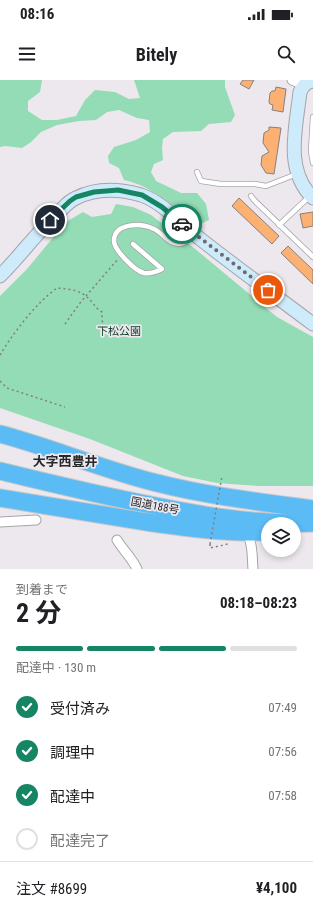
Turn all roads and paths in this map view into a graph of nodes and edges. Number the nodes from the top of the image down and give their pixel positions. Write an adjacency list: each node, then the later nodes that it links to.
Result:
1 (303, 82): 5 (street)
2 (313, 117): 3 (lane)
3 (313, 164)
4 (198, 172): 5 (lane)
5 (297, 174): 7 (street)
6 (251, 196): 8 (lane)
7 (312, 197): 8 (lane)
8 (279, 225): 12 (lane)
9 (193, 234): 11 (lane); 13 (street); 16 (street)
10 (133, 244): 11 (lane)
11 (121, 254): 14 (path)
12 (313, 258)
13 (0, 276)
14 (87, 297): 15 (path); 17 (path); 18 (path)
15 (65, 324)
16 (313, 324)
17 (103, 325)
18 (0, 355)
19 (0, 381): 20 (path)
20 (65, 407)
21 (0, 434): 25 (highway)
22 (0, 471): 28 (highway, 国道188号)
23 (222, 476): 34 (path, bridge)
24 (0, 498): 31 (highway)
25 (313, 510)
26 (36, 520): 27 (street)
27 (0, 522)
28 (313, 523)
29 (313, 530): 30 (highway)
30 (301, 531)
31 (261, 532)
32 (117, 540): 35 (street)
33 (250, 542): 36 (street)
34 (210, 544)
35 (137, 569)
36 (254, 569)

